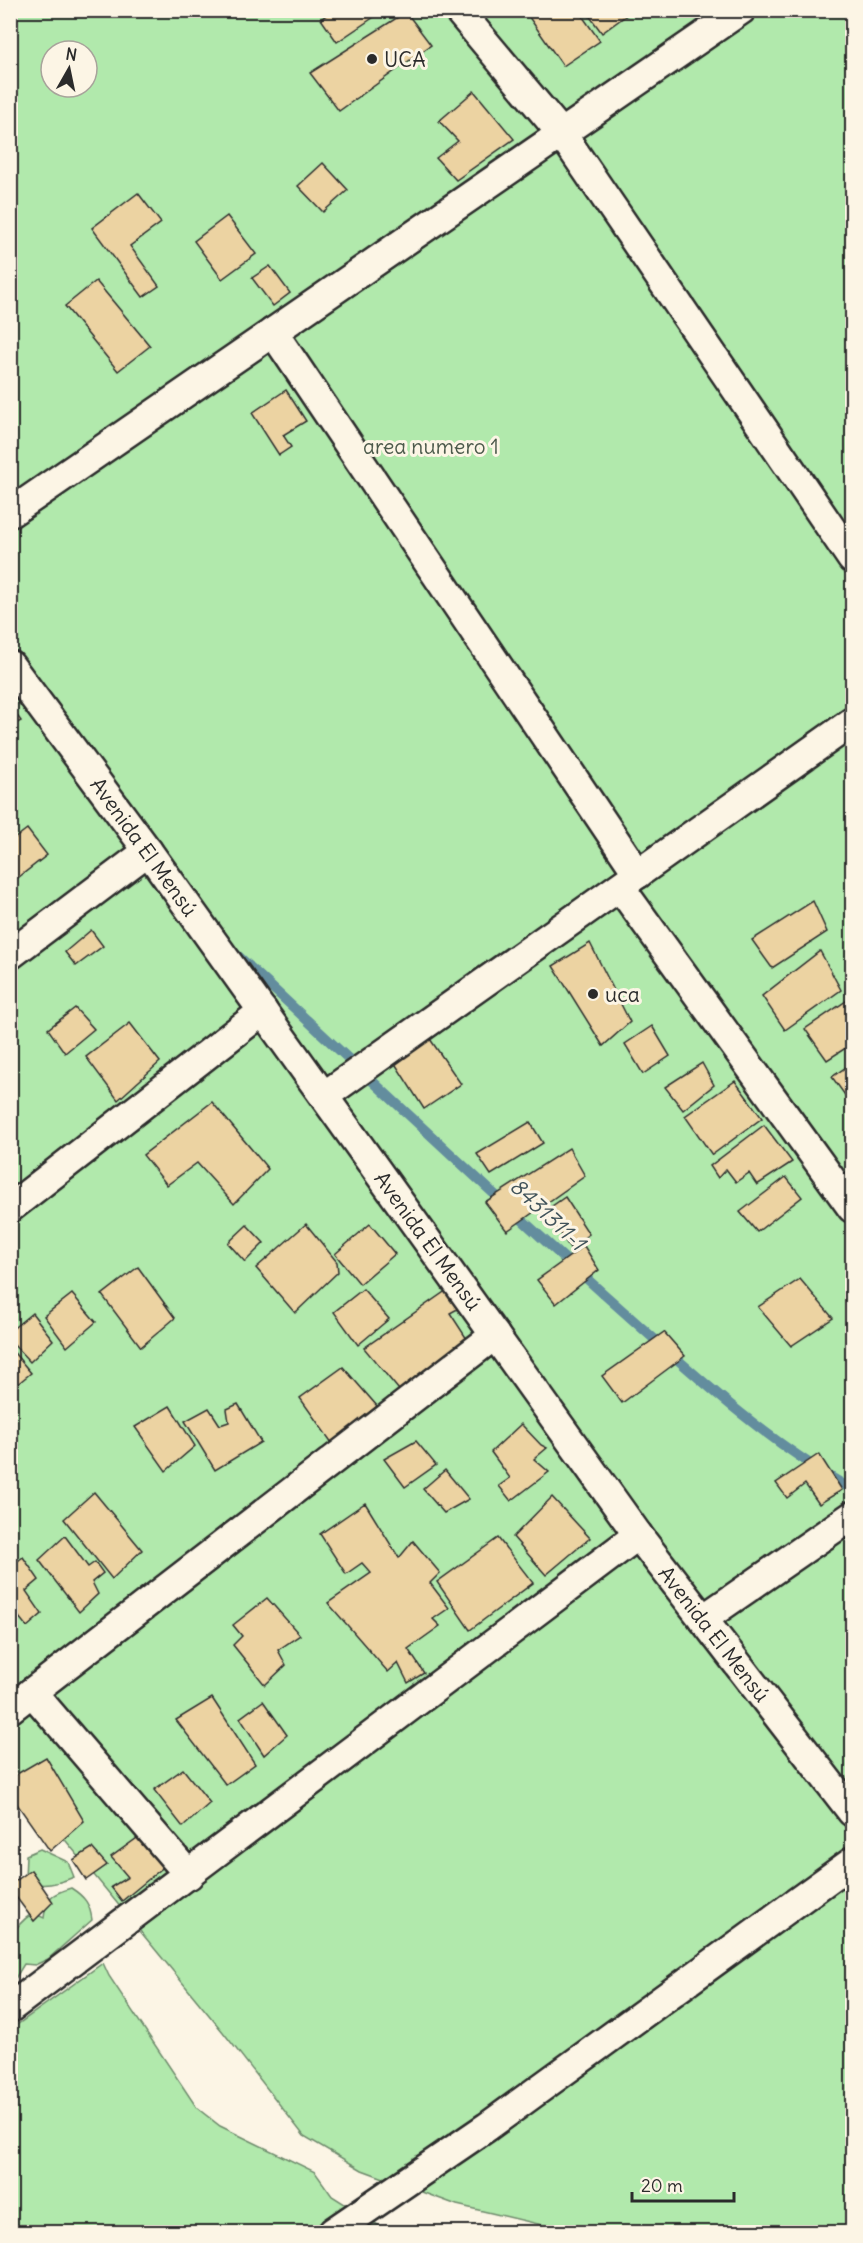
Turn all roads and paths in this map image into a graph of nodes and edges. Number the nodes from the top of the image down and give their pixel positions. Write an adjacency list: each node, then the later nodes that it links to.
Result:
1 (458, 10): 3 (street)
2 (741, 10): 3 (street)
3 (562, 134): 4 (street); 6 (street)
4 (273, 332): 5 (street); 10 (street)
5 (10, 513)
6 (852, 559)
7 (10, 665): 9 (street, Avenida El Mensú)
8 (852, 722): 10 (street)
9 (148, 850): 11 (street); 12 (street, Avenida El Mensú)
10 (629, 880): 13 (street); 15 (street)
11 (10, 955)
12 (263, 1011): 13 (street, Avenida El Mensú); 14 (street)
13 (324, 1096): 16 (street, Avenida El Mensú)
14 (10, 1208)
15 (852, 1208)
16 (495, 1335): 18 (street, Avenida El Mensú); 20 (street)
17 (852, 1516): 19 (street)
18 (638, 1535): 19 (street, Avenida El Mensú); 23 (street)
19 (703, 1619): 21 (street, Avenida El Mensú)
20 (21, 1700): 23 (street)
21 (852, 1812)
22 (852, 1862): 25 (street)
23 (189, 1875): 24 (street)
24 (10, 2008)
25 (333, 2232)

